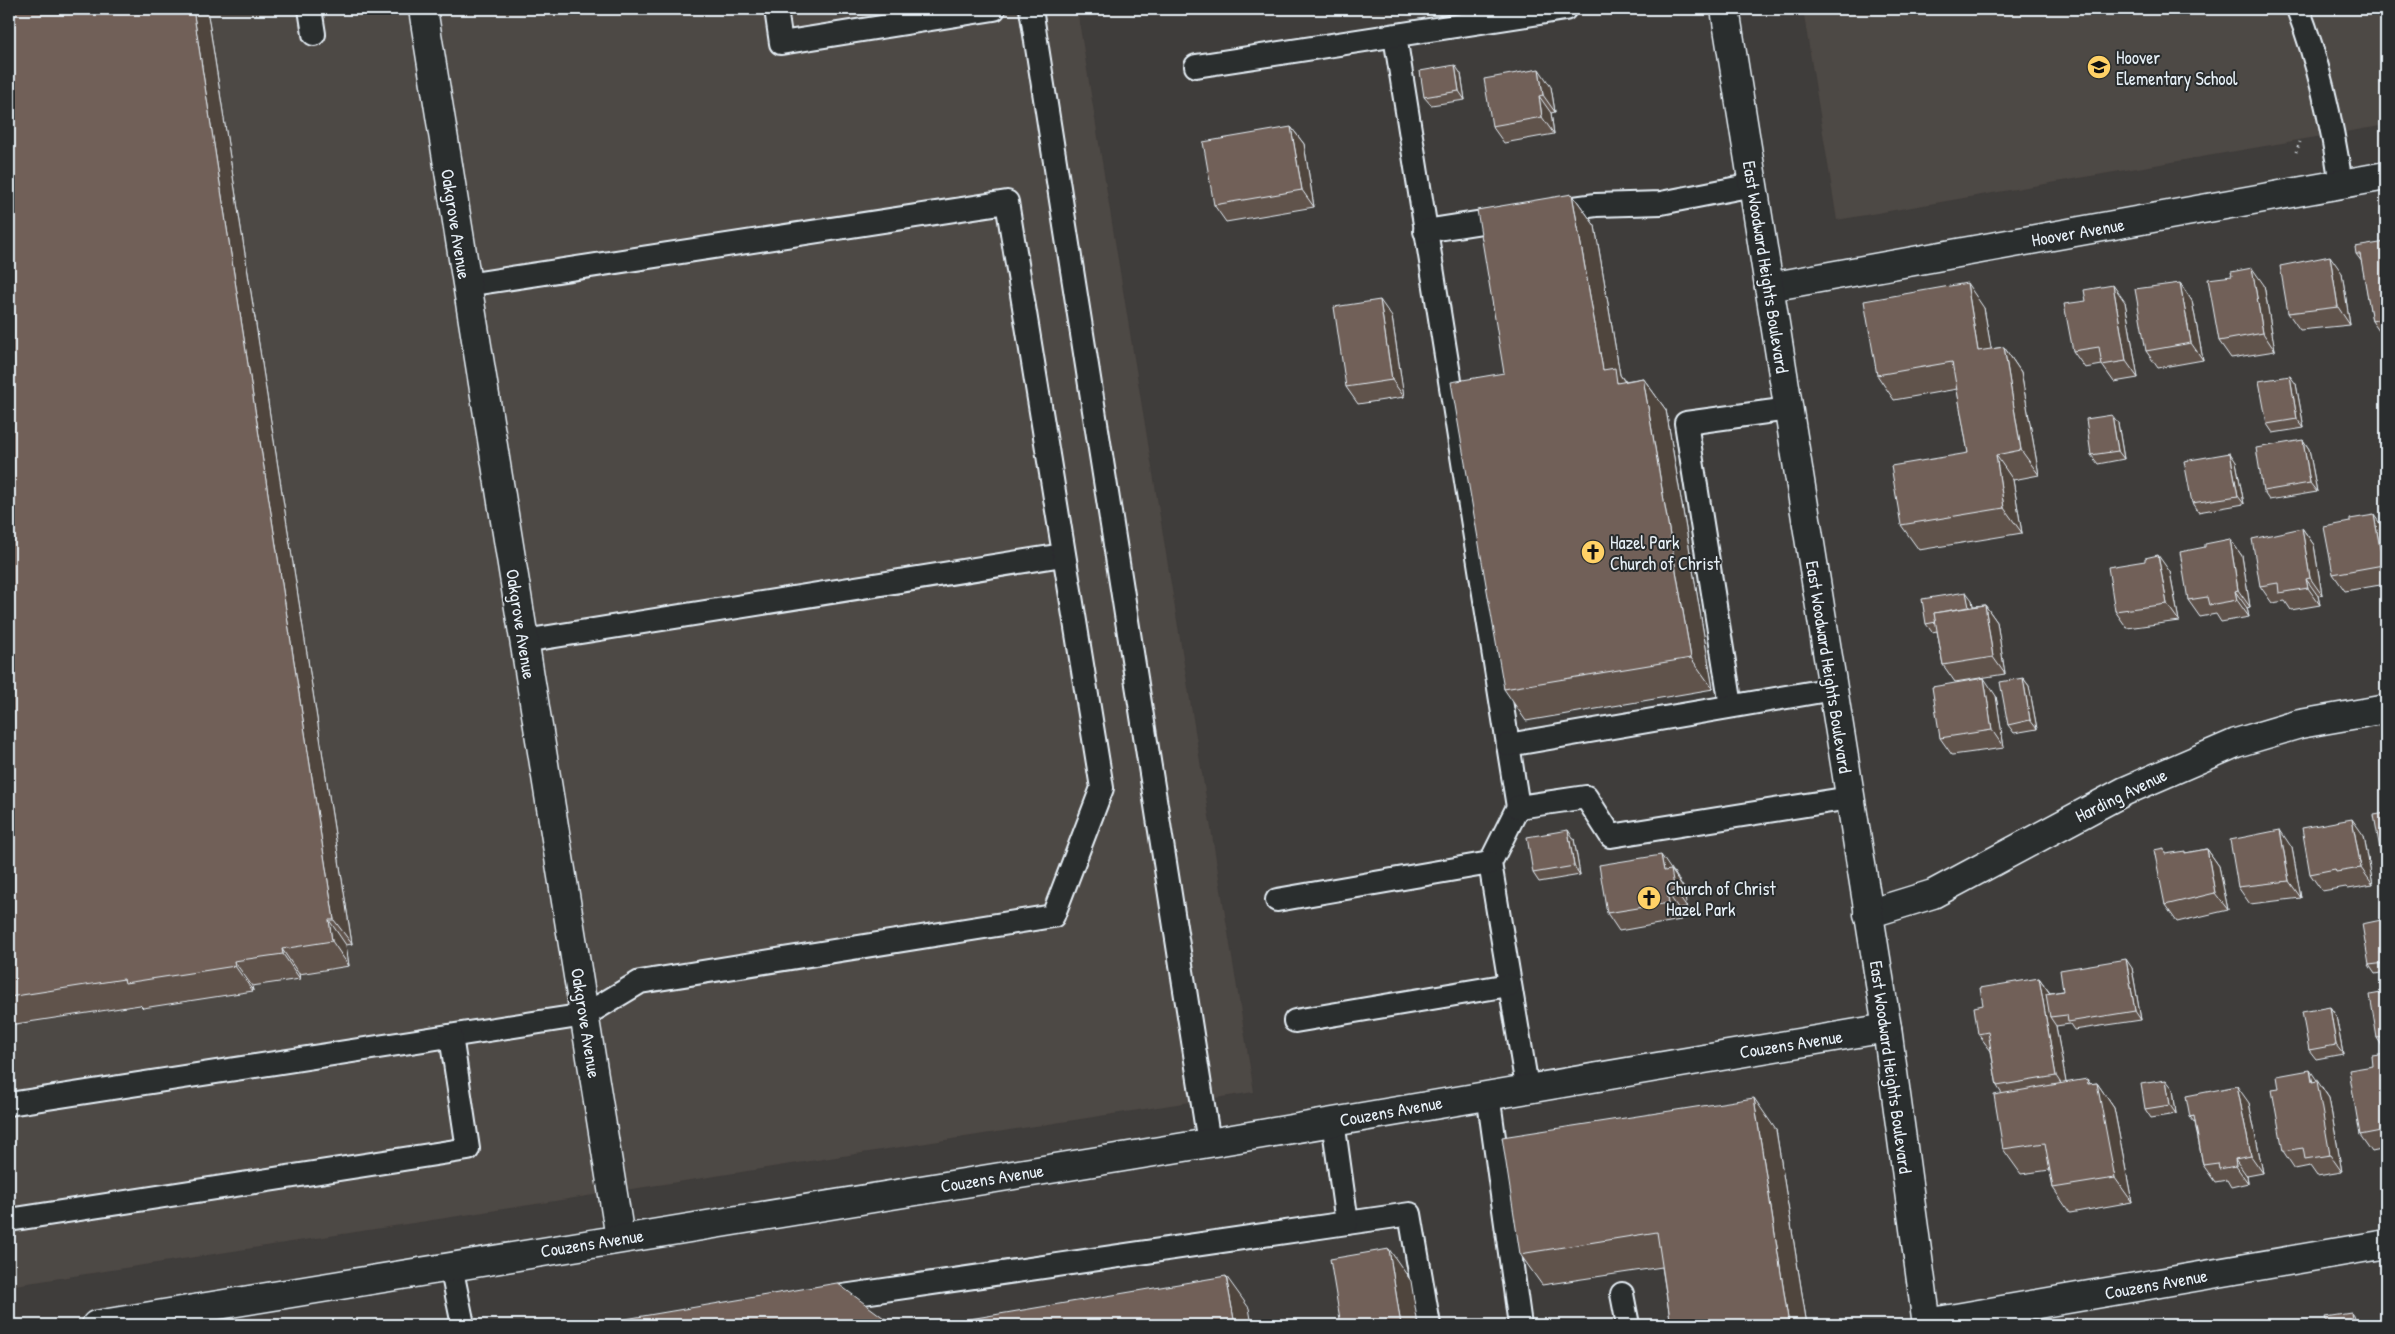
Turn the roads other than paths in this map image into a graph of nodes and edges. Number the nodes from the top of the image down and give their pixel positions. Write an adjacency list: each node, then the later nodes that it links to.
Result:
1 (310, 9): 10 (lane)
2 (422, 9): 17 (street, Oakgrove Avenue)
3 (776, 9): 9 (lane)
4 (994, 9): 9 (lane)
5 (1031, 9): 40 (lane)
6 (1564, 9): 11 (lane)
7 (1725, 9): 15 (street, East Woodward Heights Boulevard)
8 (2298, 9): 14 (lane)
9 (907, 15)
10 (314, 34)
11 (1395, 36): 12 (lane); 16 (lane)
12 (1196, 66)
13 (2386, 176): 14 (street, Hoover Avenue)
14 (2341, 184): 18 (street, Hoover Avenue)
15 (1753, 185): 16 (lane); 18 (street, East Woodward Heights Boulevard)
16 (1425, 231): 25 (lane)
17 (466, 285): 20 (lane); 21 (street, Oakgrove Avenue)
18 (1769, 287): 19 (street, East Woodward Heights Boulevard)
19 (1788, 409): 22 (street, East Woodward Heights Boulevard); 23 (lane)
20 (1064, 555): 21 (lane); 32 (lane)
21 (524, 640): 32 (street, Oakgrove Avenue)
22 (1833, 689): 23 (lane); 26 (street, East Woodward Heights Boulevard)
23 (1731, 706): 25 (lane)
24 (2386, 710): 30 (street, Harding Avenue)
25 (1508, 745): 27 (lane)
26 (1850, 798): 27 (lane); 30 (street, East Woodward Heights Boulevard)
27 (1518, 806): 28 (lane)
28 (1490, 863): 29 (lane); 31 (lane)
29 (1277, 900)
30 (1868, 914): 34 (street, East Woodward Heights Boulevard)
31 (1509, 985): 33 (lane); 36 (lane)
32 (586, 1015): 35 (lane); 43 (street, Oakgrove Avenue)
33 (1295, 1022)
34 (1887, 1028): 36 (street, Couzens Avenue); 48 (street, East Woodward Heights Boulevard)
35 (451, 1036): 38 (lane); 41 (lane)
36 (1527, 1088): 37 (street, Couzens Avenue)
37 (1488, 1094): 39 (street, Couzens Avenue); 52 (lane)
38 (9, 1104)
39 (1333, 1121): 40 (street, Couzens Avenue); 42 (lane)
40 (1209, 1143): 43 (street, Couzens Avenue)
41 (9, 1220)
42 (1347, 1223): 47 (lane); 51 (lane)
43 (620, 1238): 45 (street, Couzens Avenue)
44 (2386, 1244): 48 (street, Couzens Avenue)
45 (451, 1266): 49 (street, Couzens Avenue); 50 (lane)
46 (1622, 1294): 53 (lane)
47 (800, 1303)
48 (1927, 1324)
49 (96, 1325)
50 (463, 1325)
51 (1429, 1325)
52 (1520, 1325)
53 (1628, 1325)

